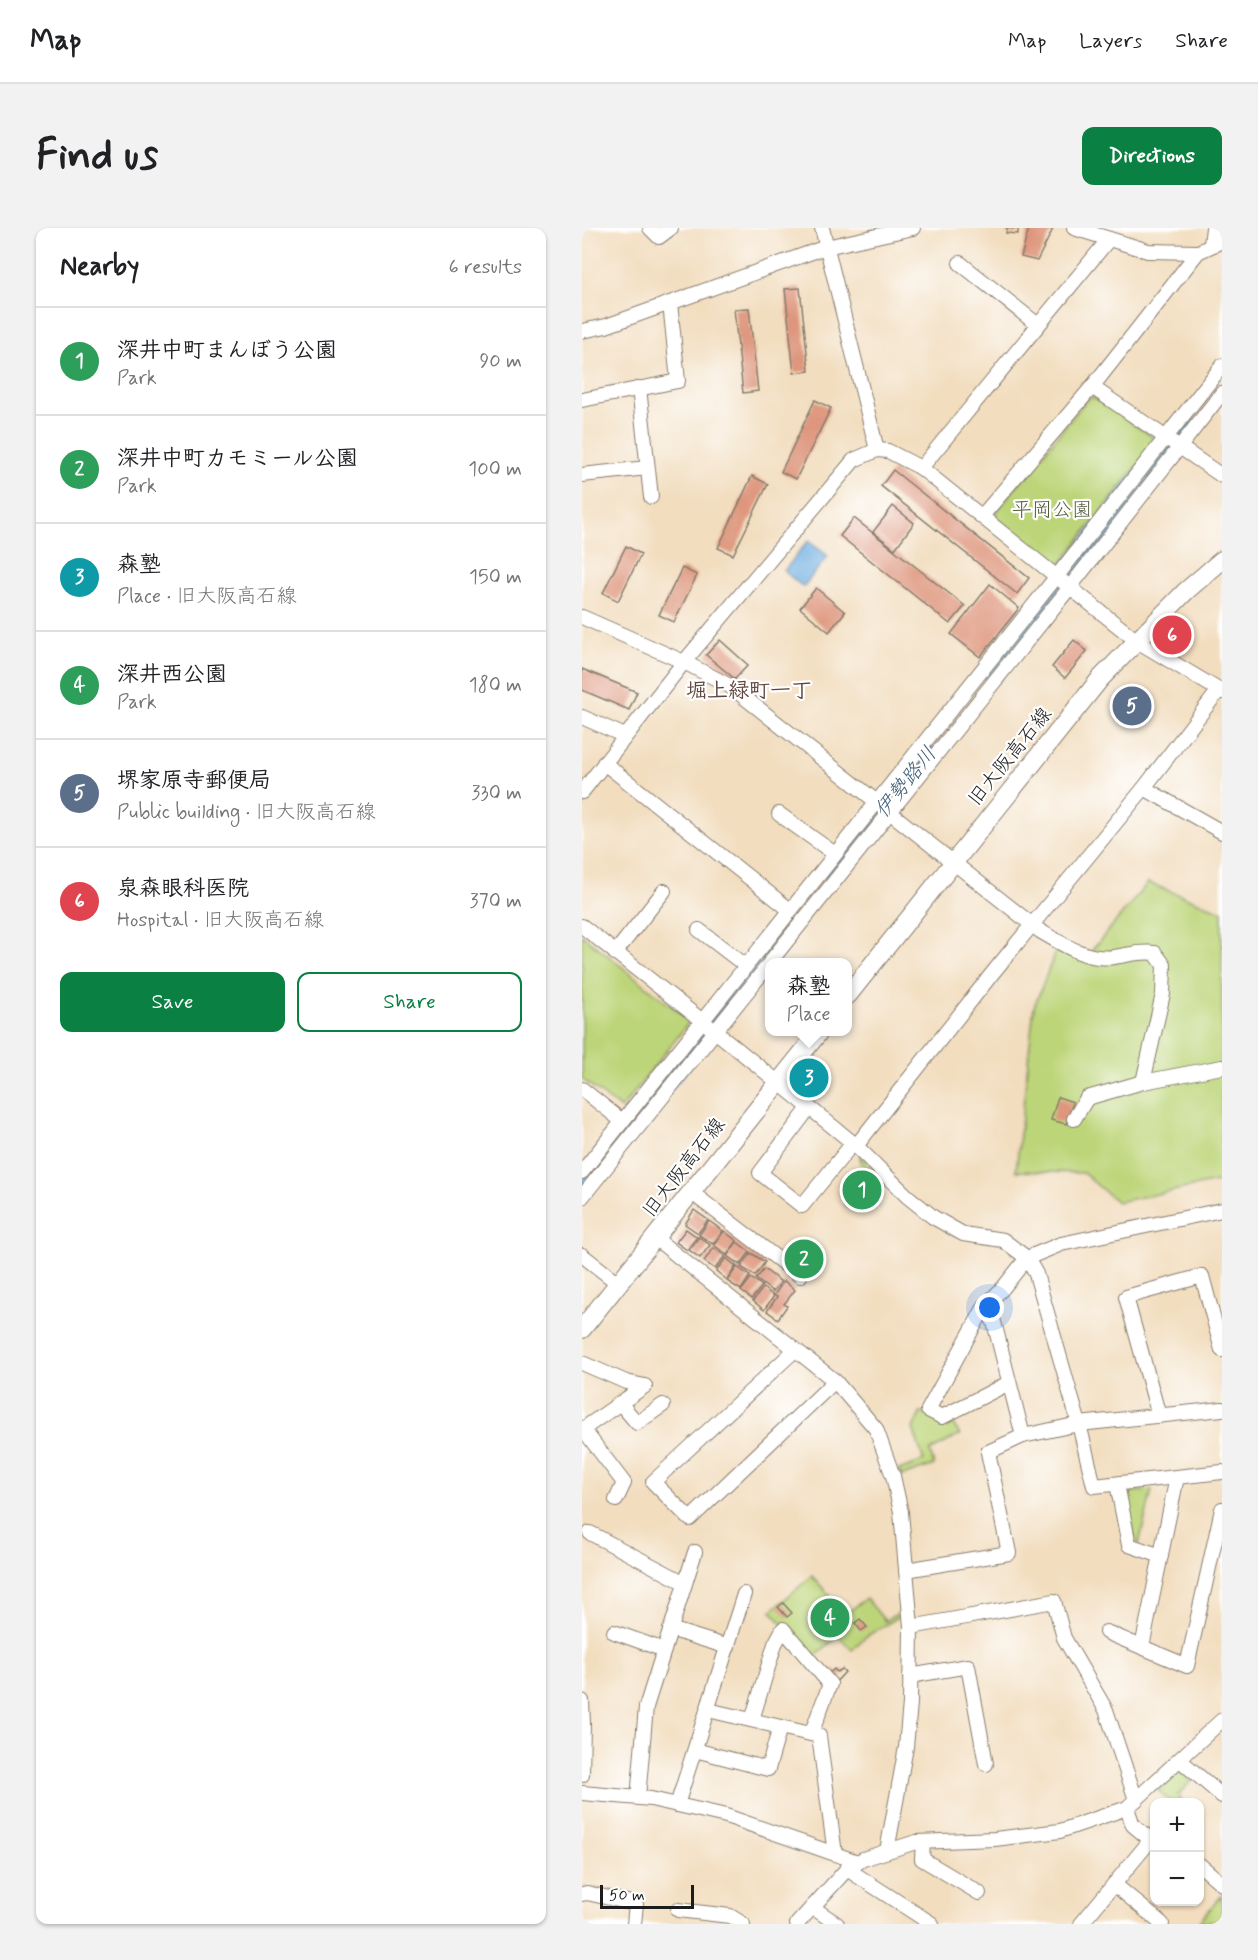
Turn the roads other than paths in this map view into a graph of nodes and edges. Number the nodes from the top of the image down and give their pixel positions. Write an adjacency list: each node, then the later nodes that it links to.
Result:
1 (650, 228): 2 (street)
2 (671, 228)
3 (822, 228): 9 (street)
4 (913, 228): 9 (street)
5 (1074, 228): 7 (street)
6 (1213, 228): 8 (street)
7 (1109, 239): 10 (street); 13 (street)
8 (1218, 246): 10 (street)
9 (826, 247): 12 (street); 21 (street)
10 (1198, 252): 16 (street)
11 (960, 263): 13 (street)
12 (670, 303): 14 (street); 17 (street)
13 (1038, 325): 23 (street)
14 (582, 331)
15 (1222, 366): 20 (street)
16 (1092, 387): 20 (street); 27 (street)
17 (639, 388): 19 (street); 22 (street)
18 (1222, 393): 20 (street)
19 (582, 400)
20 (1173, 443): 25 (street); 29 (street)
21 (877, 450): 23 (street); 32 (street)
22 (648, 468): 24 (street); 26 (street)
23 (921, 468): 27 (street)
24 (582, 475)
25 (1222, 476)
26 (651, 497)
27 (982, 516): 29 (street)
28 (1222, 560): 31 (main road, 旧大阪高石線)
29 (1063, 581): 31 (street); 39 (street)
30 (582, 617): 32 (street)
31 (1137, 641): 33 (street); 43 (main road, 旧大阪高石線)
32 (684, 663): 35 (street); 39 (street)
33 (1220, 691): 37 (street)
34 (582, 717): 35 (street)
35 (625, 736): 36 (street)
36 (604, 763): 38 (street); 45 (street)
37 (1144, 788): 41 (street); 47 (street)
38 (582, 792)
39 (884, 808): 42 (street); 43 (street); 50 (street)
40 (779, 814): 42 (street)
41 (1222, 832)
42 (835, 854): 45 (street)
43 (954, 861): 47 (street); 53 (main road, 旧大阪高石線)
44 (664, 891): 49 (street)
45 (790, 910): 51 (street)
46 (582, 926): 49 (street)
47 (1031, 926): 57 (street); 63 (street)
48 (699, 930): 51 (street)
49 (615, 953): 54 (street)
50 (774, 958)
51 (746, 966): 54 (street)
52 (765, 968): 54 (street)
53 (852, 990)
54 (709, 1026): 58 (street); 62 (street); 66 (street)
55 (816, 1036): 58 (main road, 旧大阪高石線)
56 (1222, 1067): 57 (street)
57 (1143, 1082): 61 (street)
58 (779, 1083): 60 (street); 65 (main road, 旧大阪高石線)
59 (582, 1089): 62 (street)
60 (809, 1108): 63 (street); 63 (street)
61 (1074, 1119)
62 (622, 1121): 64 (street)
63 (854, 1144): 70 (street)
64 (582, 1172)
65 (691, 1192): 68 (main road, 旧大阪高石線); 71 (street)
66 (582, 1197)
67 (1222, 1210): 70 (street)
68 (655, 1238): 72 (main road, 旧大阪高石線); 75 (street)
69 (582, 1255): 72 (street)
70 (1027, 1258): 73 (street); 84 (street)
71 (800, 1275)
72 (619, 1284): 74 (main road, 旧大阪高石線)
73 (985, 1306): 79 (street); 79 (street)
74 (582, 1329)
75 (795, 1350): 78 (street); 78 (street)
76 (1222, 1350): 83 (street)
77 (582, 1363): 80 (street)
78 (835, 1381): 94 (street)
79 (1009, 1383): 85 (street)
80 (620, 1403): 81 (street); 89 (street)
81 (663, 1405)
82 (1222, 1409): 83 (street)
83 (1159, 1416): 84 (street)
84 (1079, 1424): 85 (street); 88 (street)
85 (1023, 1436): 94 (street)
86 (1222, 1472): 87 (street)
87 (1177, 1477): 88 (street); 93 (street)
88 (1117, 1484): 93 (street)
89 (616, 1500)
90 (1222, 1509): 102 (street)
91 (590, 1533): 95 (street)
92 (695, 1552): 95 (street)
93 (1161, 1556): 102 (street)
94 (906, 1570): 97 (street)
95 (685, 1583): 98 (street)
96 (744, 1594): 101 (street)
97 (911, 1627): 104 (street); 118 (street)
98 (670, 1629): 101 (street); 103 (street)
99 (614, 1632): 103 (street)
100 (1106, 1632): 102 (street)
101 (728, 1647): 106 (street)
102 (1142, 1647)
103 (664, 1650): 117 (street)
104 (910, 1676): 113 (street); 123 (street)
105 (582, 1701): 114 (street)
106 (708, 1710): 107 (street); 111 (street)
107 (752, 1720): 109 (street); 110 (street)
108 (1222, 1720): 112 (street)
109 (780, 1727): 110 (street); 111 (street)
110 (811, 1734): 124 (street)
111 (695, 1750): 119 (street)
112 (1180, 1760): 116 (street); 118 (street)
113 (986, 1764)
114 (582, 1775)
115 (582, 1793): 117 (street)
116 (1222, 1796)
117 (638, 1798): 119 (street)
118 (1132, 1804): 120 (street); 121 (street)
119 (677, 1805): 124 (street)
120 (1150, 1836)
121 (923, 1842): 123 (street); 129 (street)
122 (1150, 1842): 127 (street)
123 (887, 1851): 125 (street)
124 (835, 1854): 125 (street)
125 (853, 1865): 131 (street); 138 (street)
126 (1204, 1868): 128 (street)
127 (1114, 1884): 133 (street); 139 (street)
128 (1222, 1884)
129 (979, 1893)
130 (582, 1894): 134 (street)
131 (812, 1907): 136 (street); 137 (street)
132 (678, 1910): 135 (street)
133 (1154, 1921)
134 (633, 1924)
135 (743, 1924)
136 (797, 1924)
137 (837, 1924)
138 (932, 1924)
139 (1081, 1924)

